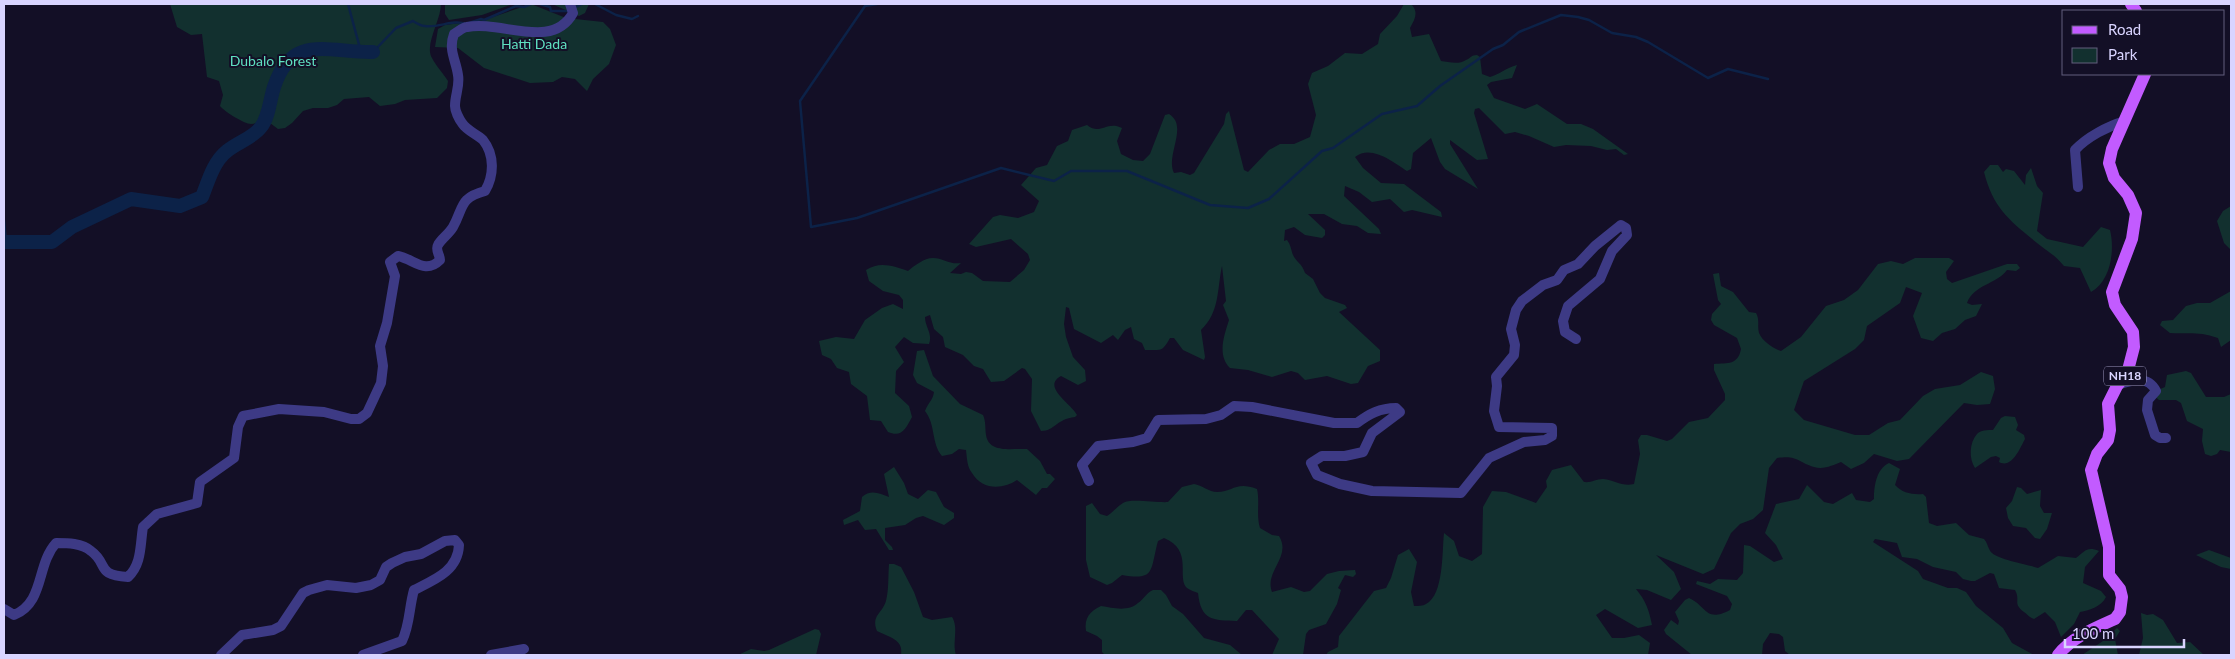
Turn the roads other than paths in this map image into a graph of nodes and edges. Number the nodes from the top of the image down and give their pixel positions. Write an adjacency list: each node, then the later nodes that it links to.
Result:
1 (570, 4): 9 (street)
2 (2144, 75): 3 (main road, NH18)
3 (2125, 121): 4 (street); 6 (main road, NH18)
4 (2078, 187)
5 (1576, 338): 8 (street)
6 (2117, 386): 7 (street); 14 (main road, NH18)
7 (2166, 438)
8 (1089, 481)
9 (4, 609)
10 (524, 649): 13 (street)
11 (220, 655): 12 (street)
12 (363, 655)
13 (491, 655)
14 (2058, 655)

